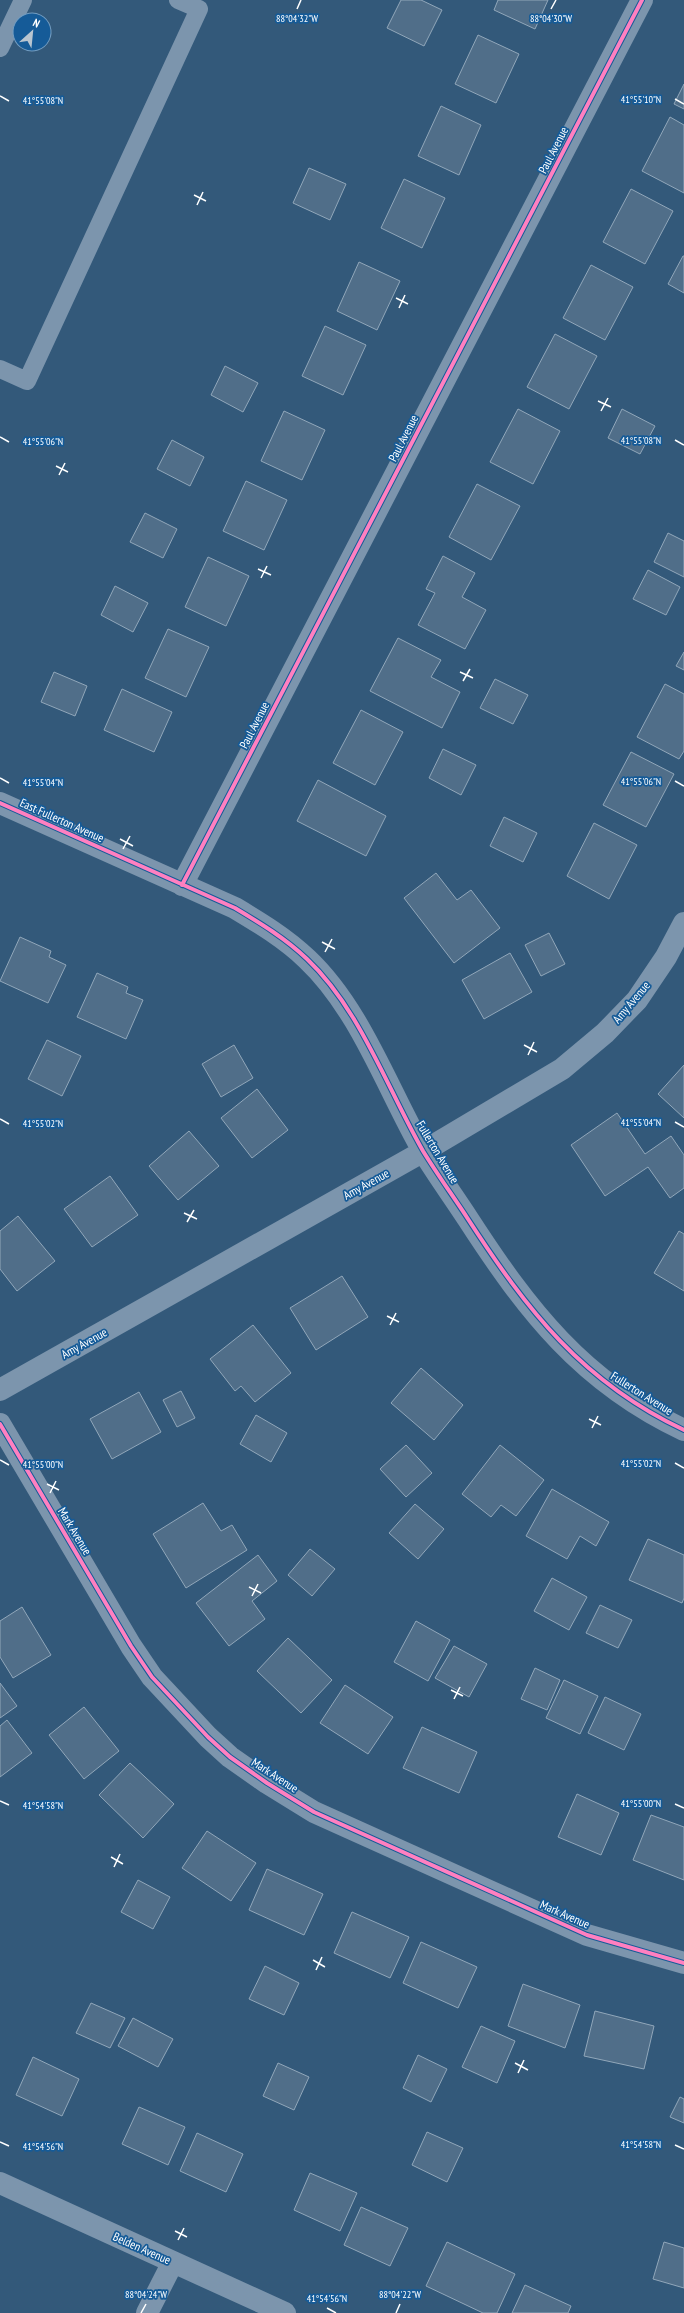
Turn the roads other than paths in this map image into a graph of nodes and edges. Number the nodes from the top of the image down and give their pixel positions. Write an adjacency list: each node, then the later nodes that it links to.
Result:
1 (22, 0): 4 (lane)
2 (178, 0): 5 (lane)
3 (642, 0): 7 (street, Paul Avenue)
4 (0, 48)
5 (0, 369)
6 (0, 802): 7 (street, East Fullerton Avenue)
7 (182, 885): 9 (street, Fullerton Avenue)
8 (684, 923): 9 (street, Amy Avenue)
9 (424, 1151): 10 (street, Amy Avenue); 12 (street, Fullerton Avenue)
10 (0, 1390)
11 (0, 1424): 13 (street, Mark Avenue)
12 (684, 1430)
13 (684, 1963)
14 (0, 2183): 15 (street, Belden Avenue)
15 (173, 2262): 16 (street); 17 (street, Belden Avenue)
16 (147, 2313)
17 (285, 2313)

